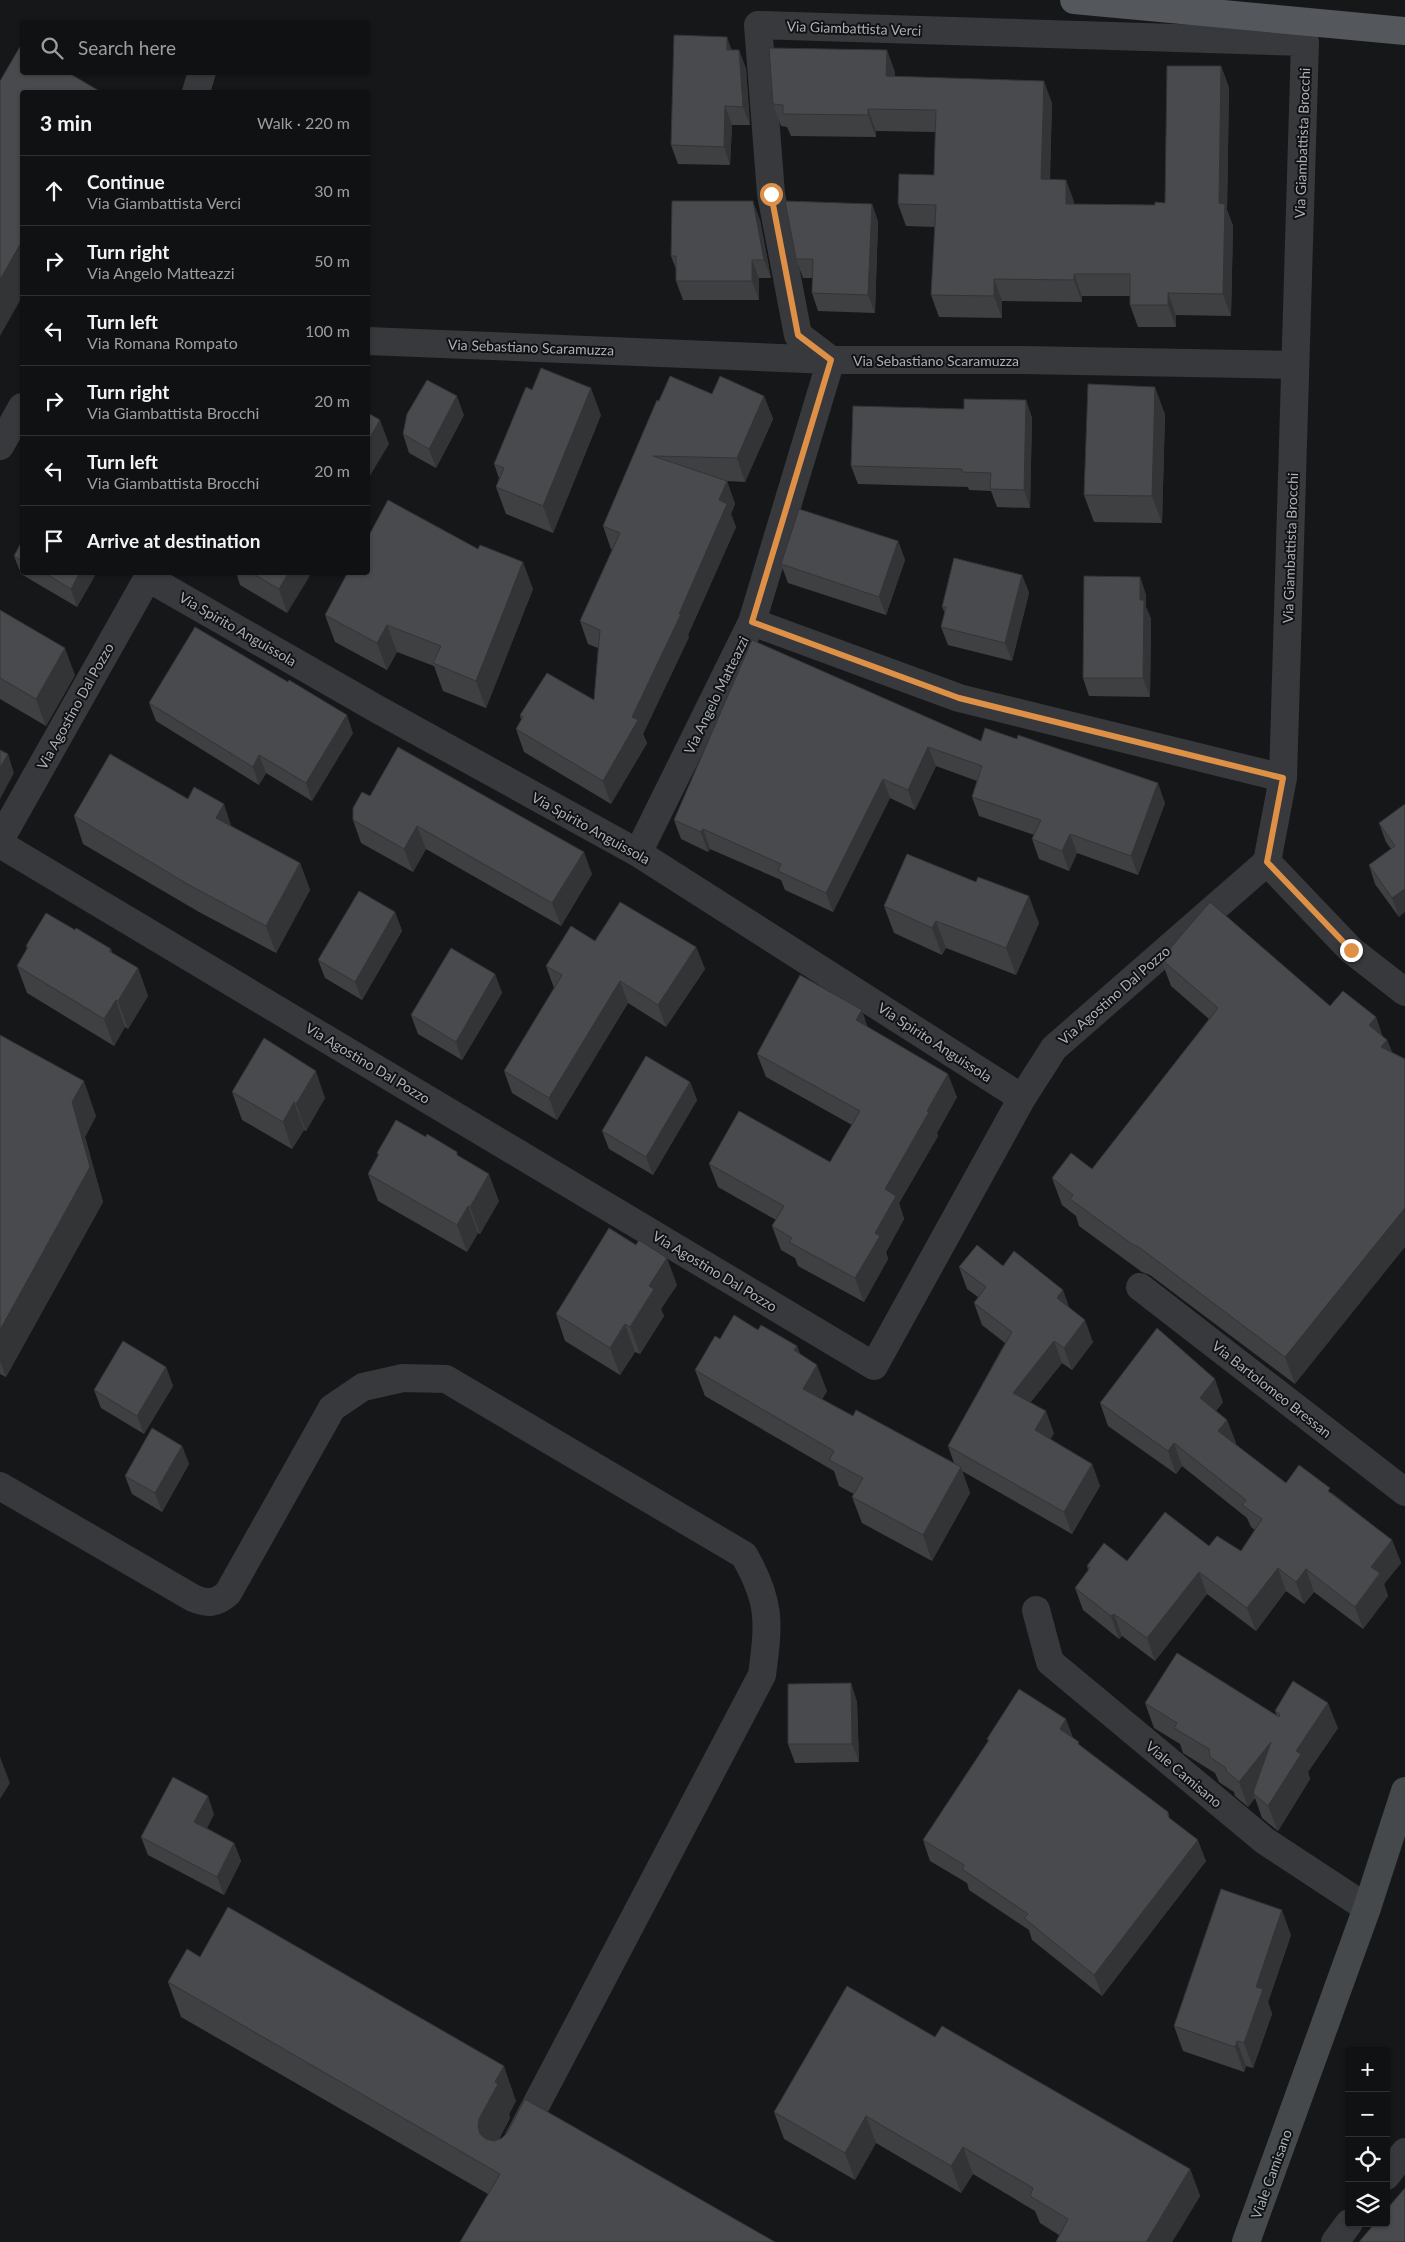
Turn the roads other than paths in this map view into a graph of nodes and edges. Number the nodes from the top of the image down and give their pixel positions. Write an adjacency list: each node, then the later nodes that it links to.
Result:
1 (1074, 0): 2 (main road)
2 (1405, 31)
3 (1305, 42): 7 (street, Via Giambattista Verci); 8 (street, Via Giambattista Brocchi)
4 (201, 75): 5 (street)
5 (197, 90)
6 (370, 341): 7 (street, Via Sebastiano Scaramuzza)
7 (831, 360): 8 (street, Via Sebastiano Scaramuzza); 12 (street, Via Angelo Matteazzi)
8 (1295, 365): 13 (street, Via Giambattista Brocchi)
9 (20, 411): 10 (street)
10 (0, 446)
11 (149, 575): 14 (street, Via Agostino Dal Pozzo); 16 (street, Via Spirito Anguissola)
12 (752, 622): 13 (street); 16 (street, Via Angelo Matteazzi)
13 (1283, 778): 17 (street, Via Giambattista Brocchi)
14 (0, 840)
15 (0, 844): 19 (street, Via Agostino Dal Pozzo)
16 (638, 853): 19 (street, Via Spirito Anguissola)
17 (1267, 862): 18 (street); 19 (street, Via Agostino Dal Pozzo)
18 (1405, 992)
19 (1022, 1098)
20 (1140, 1287): 22 (street, Via Bartolomeo Bressan)
21 (0, 1486): 27 (street)
22 (1405, 1492)
23 (1036, 1610): 25 (street, Viale Camisano)
24 (1405, 1791): 25 (main road, Viale Camisano)
25 (1367, 1908): 30 (main road, Viale Camisano)
26 (1405, 2152): 28 (street)
27 (506, 2160)
28 (1390, 2171)
29 (1346, 2227): 31 (street)
30 (1246, 2242)
31 (1335, 2242)

